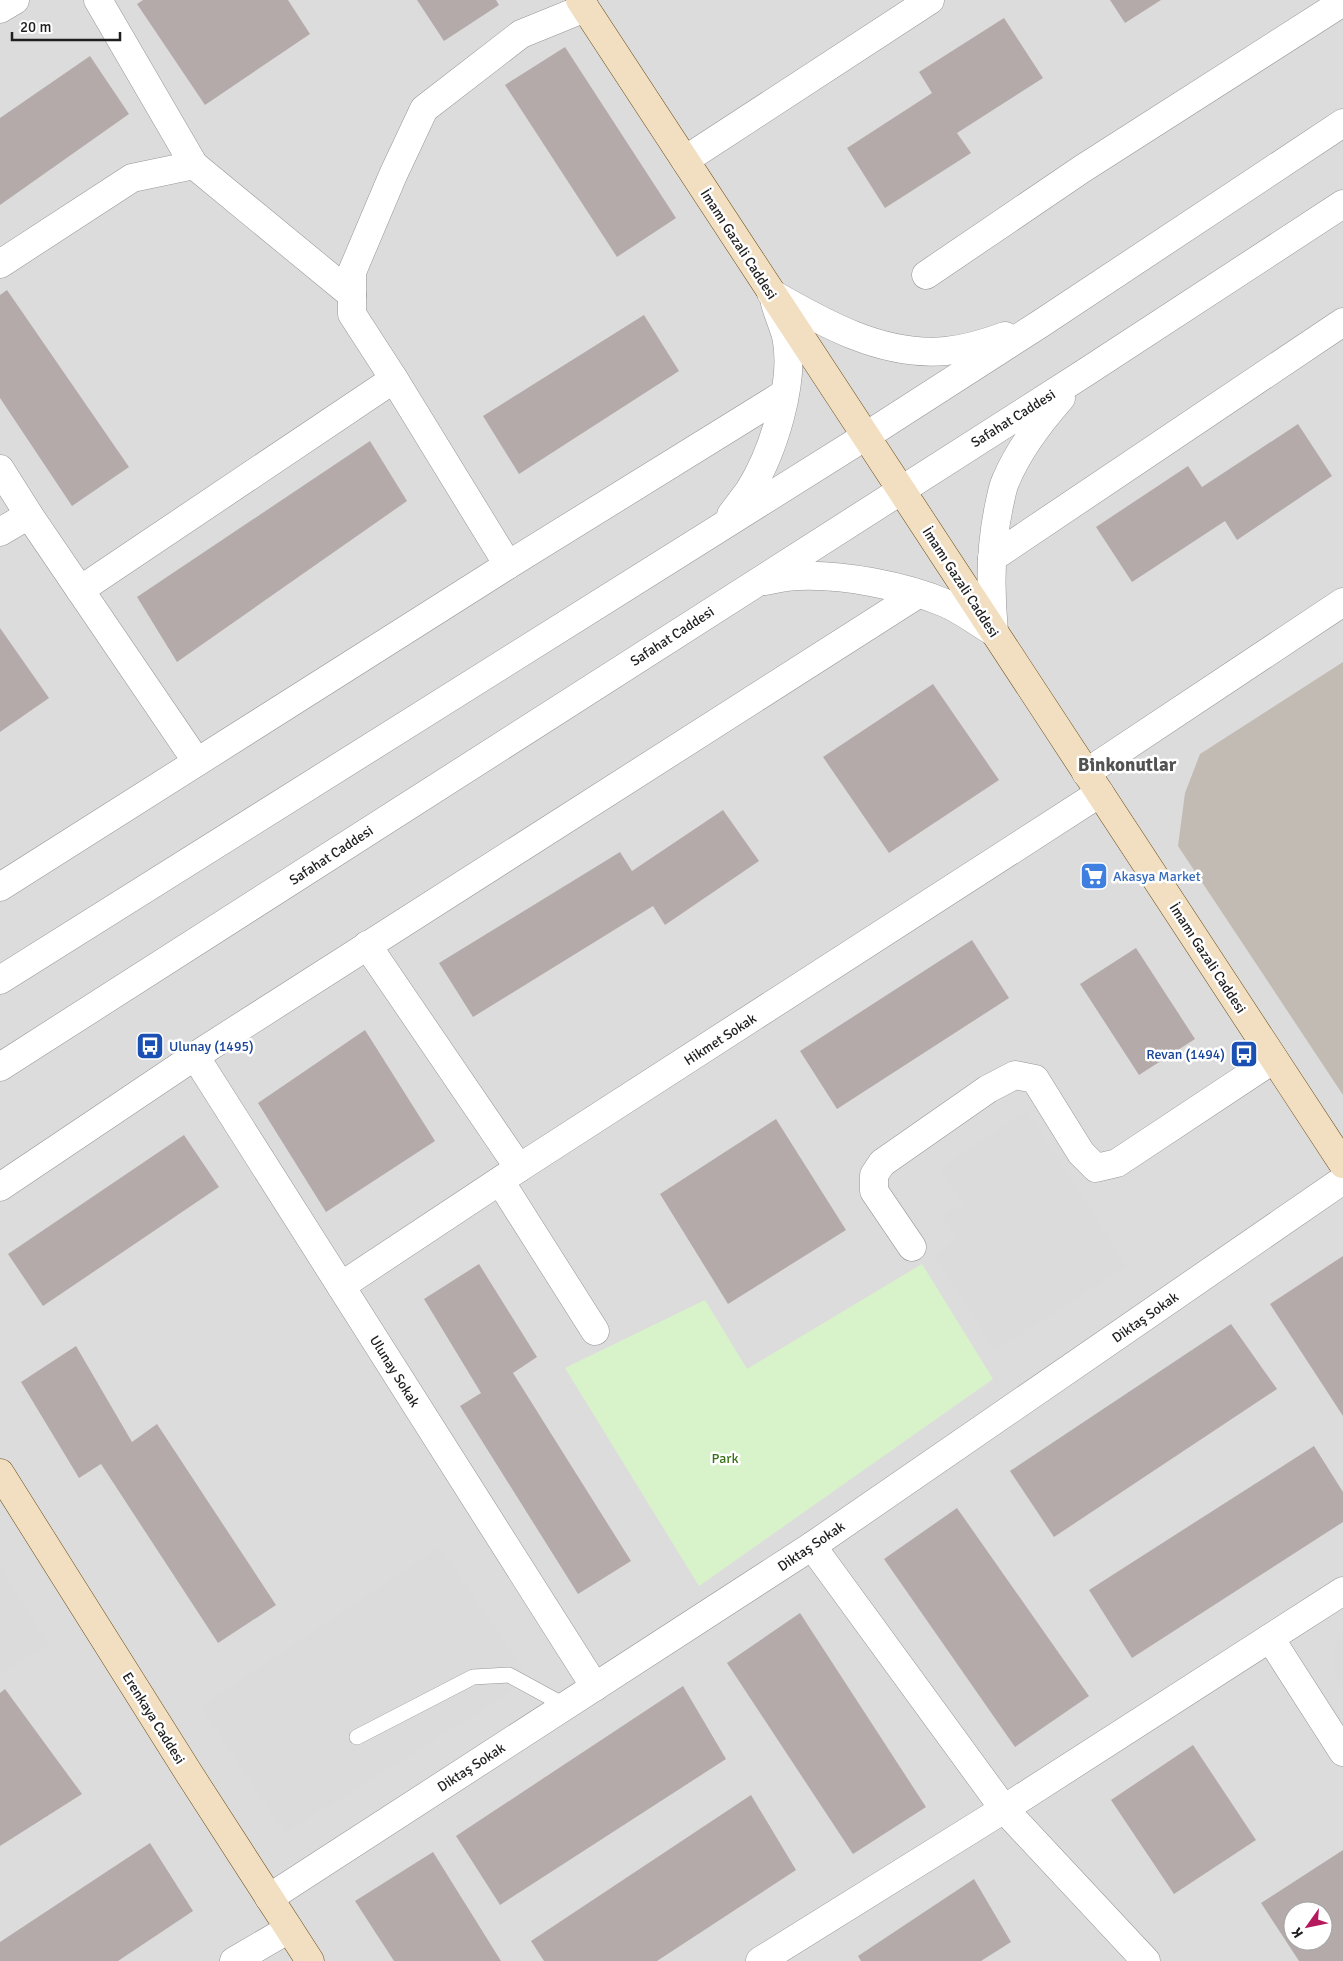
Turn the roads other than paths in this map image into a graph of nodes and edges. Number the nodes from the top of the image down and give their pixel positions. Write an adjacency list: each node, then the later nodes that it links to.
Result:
1 (14, 0): 6 (street)
2 (98, 0): 9 (street)
3 (930, 0): 8 (street)
4 (1343, 2): 12 (street)
5 (582, 4): 8 (street, İmamı Gazali Caddesi); 14 (street)
6 (0, 9)
7 (1343, 123): 16 (street)
8 (685, 160): 13 (street, İmamı Gazali Caddesi)
9 (194, 165): 11 (street); 14 (street)
10 (1343, 204): 17 (street, Safahat Caddesi)
11 (0, 264)
12 (926, 275)
13 (771, 293): 16 (street); 19 (street); 20 (street, İmamı Gazali Caddesi)
14 (352, 295): 18 (street)
15 (1343, 322): 26 (street)
16 (1040, 324): 20 (street)
17 (1083, 374): 22 (street, Safahat Caddesi); 26 (street)
18 (394, 379): 27 (street); 29 (street)
19 (784, 394): 24 (street); 27 (street)
20 (866, 436): 22 (street, İmamı Gazali Caddesi); 24 (street)
21 (0, 469): 23 (street)
22 (901, 490): 28 (street, Safahat Caddesi); 32 (street, İmamı Gazali Caddesi)
23 (29, 515): 25 (street); 29 (street)
24 (722, 527): 37 (street)
25 (0, 532)
26 (992, 558): 32 (street)
27 (508, 565): 33 (street)
28 (754, 583): 30 (street); 40 (street, Safahat Caddesi)
29 (80, 590): 33 (street)
30 (918, 594): 32 (street); 36 (street)
31 (1343, 602): 34 (street, Hikmet Sokak)
32 (994, 632): 34 (street, İmamı Gazali Caddesi)
33 (197, 762): 35 (street)
34 (1093, 783): 39 (street, İmamı Gazali Caddesi); 42 (street, Hikmet Sokak)
35 (0, 887)
36 (367, 945): 38 (street); 42 (street)
37 (0, 980)
38 (194, 1056): 44 (street); 46 (street, Ulunay Sokak)
39 (1274, 1059): 41 (street, İmamı Gazali Caddesi); 45 (street)
40 (0, 1067)
41 (1343, 1164)
42 (510, 1174): 46 (street, Hikmet Sokak); 47 (street)
43 (1343, 1180): 49 (street, Diktaş Sokak)
44 (0, 1187)
45 (912, 1247)
46 (341, 1286): 52 (street, Ulunay Sokak)
47 (595, 1331)
48 (0, 1473): 57 (street, Erenkaya Caddesi)
49 (812, 1546): 52 (street, Diktaş Sokak); 56 (street)
50 (1343, 1591): 51 (street)
51 (1270, 1638): 55 (street); 56 (street)
52 (595, 1687): 53 (street, Diktaş Sokak)
53 (566, 1706): 54 (lane); 57 (street, Diktaş Sokak)
54 (358, 1737)
55 (1343, 1752)
56 (1004, 1809): 61 (street); 62 (street)
57 (269, 1898): 58 (street, Erenkaya Caddesi)
58 (289, 1928): 59 (street); 60 (street, Erenkaya Caddesi)
59 (234, 1961)
60 (310, 1961)
61 (760, 1961)
62 (1146, 1961)

